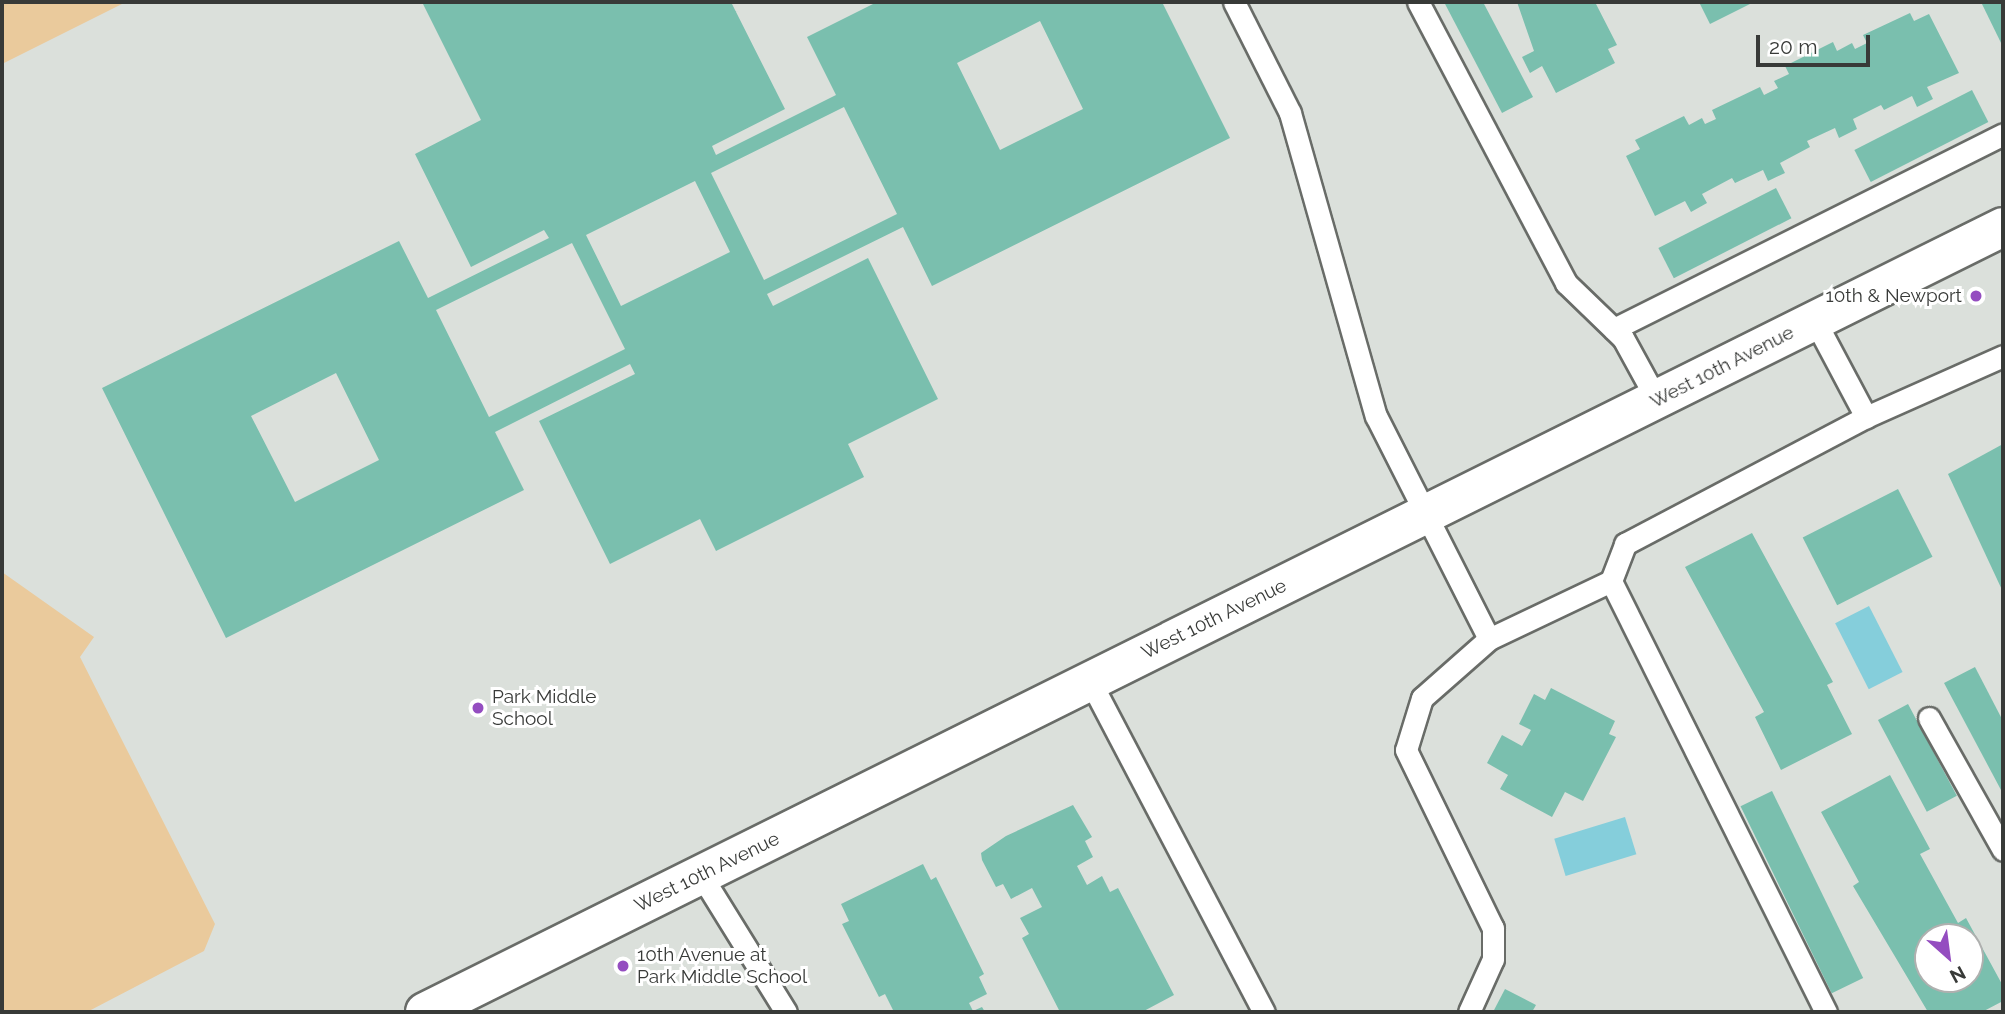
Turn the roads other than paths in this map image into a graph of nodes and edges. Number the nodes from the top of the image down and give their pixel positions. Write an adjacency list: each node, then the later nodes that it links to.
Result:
1 (1234, 2): 10 (lane)
2 (1418, 2): 6 (lane)
3 (2003, 134): 6 (lane)
4 (2003, 227): 5 (main road, West 10th Avenue)
5 (1815, 321): 8 (main road, West 10th Avenue); 9 (lane)
6 (1614, 329): 8 (lane)
7 (2003, 356): 9 (lane)
8 (1657, 400): 10 (main road, West 10th Avenue)
9 (1866, 417): 11 (lane)
10 (1423, 515): 12 (lane); 13 (main road, West 10th Avenue)
11 (1611, 581): 12 (lane); 21 (lane)
12 (1489, 639): 20 (lane)
13 (1090, 681): 16 (main road, West 10th Avenue); 19 (lane)
14 (1929, 718): 15 (lane)
15 (2003, 850)
16 (701, 875): 17 (main road, West 10th Avenue); 18 (lane)
17 (425, 1012)
18 (786, 1012)
19 (1264, 1012)
20 (1469, 1012)
21 (1826, 1012)

